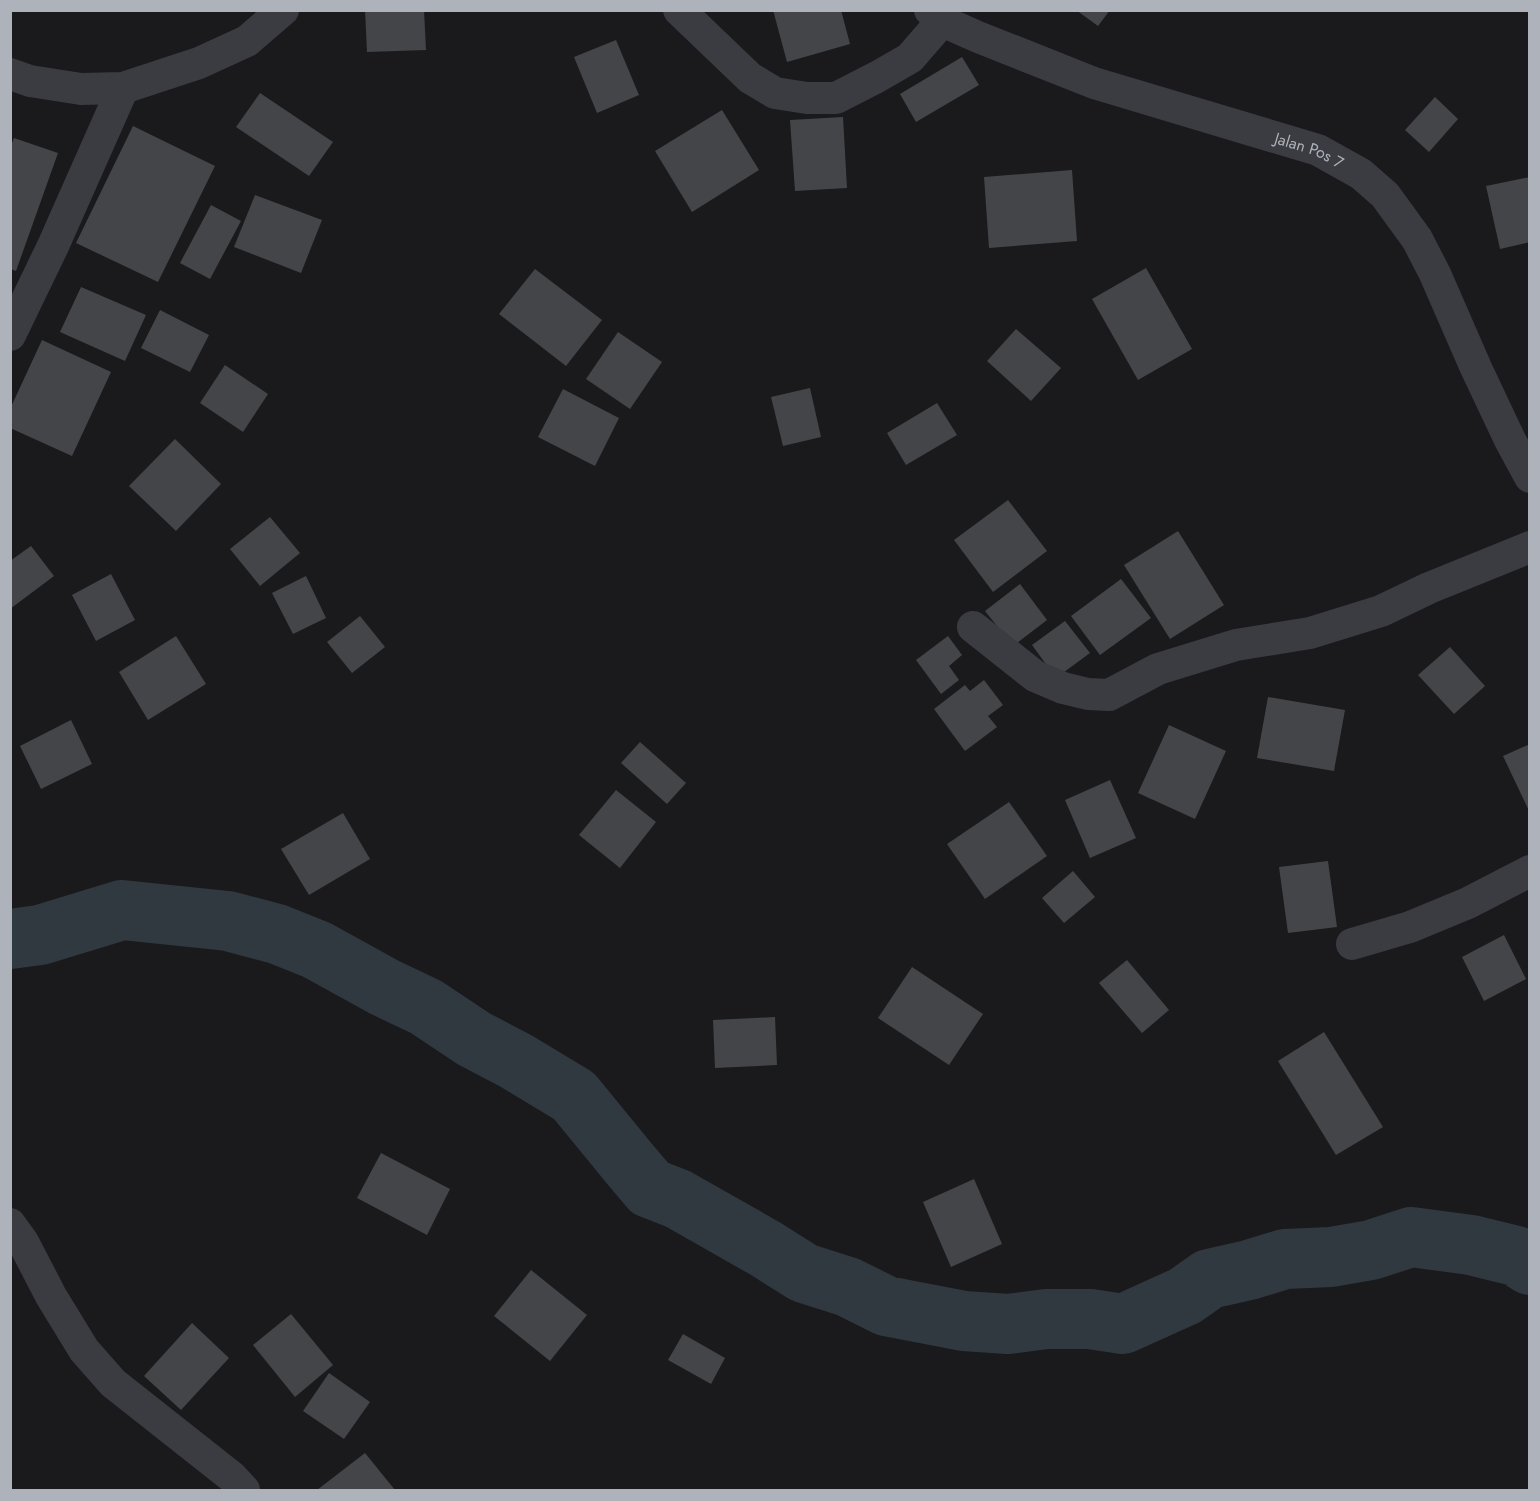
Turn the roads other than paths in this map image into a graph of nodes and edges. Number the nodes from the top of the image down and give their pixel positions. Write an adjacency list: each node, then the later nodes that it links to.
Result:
1 (283, 10): 5 (street)
2 (679, 10): 3 (street)
3 (936, 16): 7 (street, Jalan Pos 7)
4 (10, 74): 5 (street)
5 (123, 88): 6 (street)
6 (10, 335)
7 (1530, 477)
8 (1530, 547): 9 (street)
9 (973, 627)
10 (1530, 871): 11 (street)
11 (1352, 944)
12 (10, 1224): 13 (street)
13 (244, 1491)

